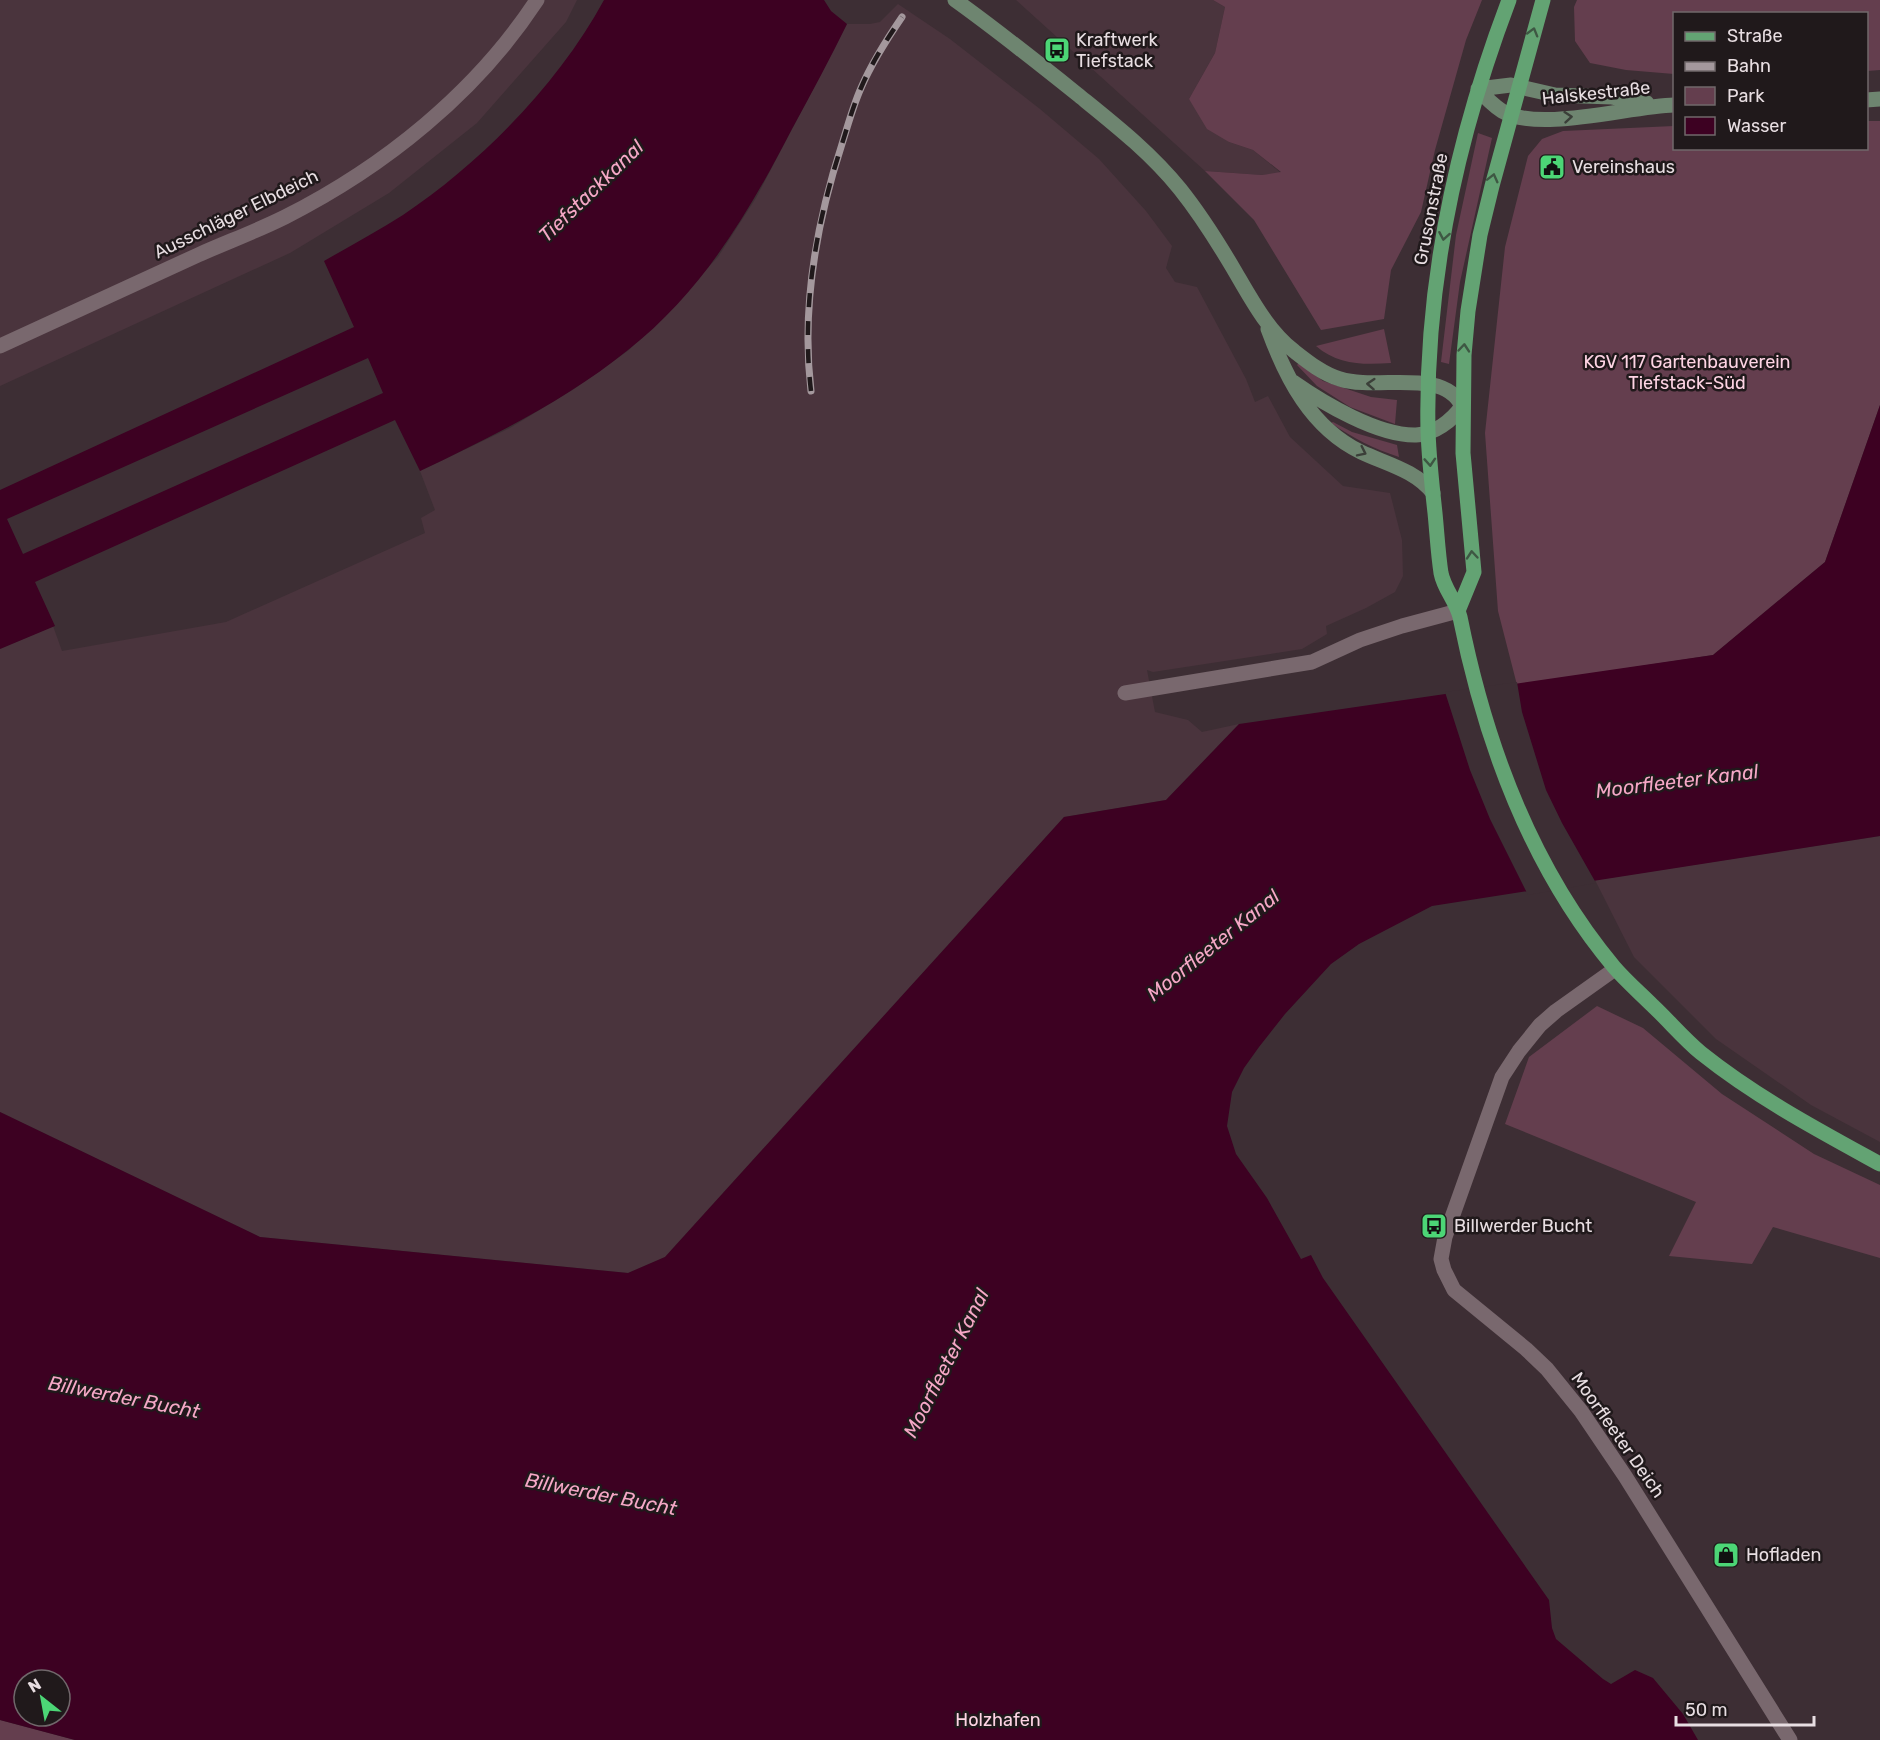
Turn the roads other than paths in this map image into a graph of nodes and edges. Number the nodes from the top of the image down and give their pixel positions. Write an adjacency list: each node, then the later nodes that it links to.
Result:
1 (537, 0): 10 (street, Ausschläger Elbdeich)
2 (955, 0): 9 (street)
3 (1509, 0): 6 (main road, Grusonstraße)
4 (1543, 0): 5 (main road, one-way to 4)
5 (1518, 86): 6 (street, Halskestraße); 7 (street, Halskestraße); 8 (main road)
6 (1478, 89): 8 (street, Halskestraße); 12 (main road, Grusonstraße, one-way to 12)
7 (1668, 105): 8 (street, Halskestraße, one-way to 7)
8 (1510, 114): 13 (main road, one-way to 8)
9 (1264, 320): 11 (street); 12 (street, one-way to 9)
10 (0, 346)
11 (1293, 382): 14 (street); 15 (street, one-way to 15)
12 (1430, 383): 13 (street); 14 (main road, Grusonstraße)
13 (1462, 406): 14 (street); 16 (main road, one-way to 13)
14 (1428, 432): 15 (main road, Grusonstraße, one-way to 15)
15 (1433, 493): 16 (main road, Grusonstraße)
16 (1458, 611): 17 (street); 18 (main road, Grusonstraße)
17 (1125, 693)
18 (1615, 969): 19 (main road, Grusonstraße); 20 (street, Moorfleeter Deich)
19 (1880, 1164)
20 (1790, 1740)

